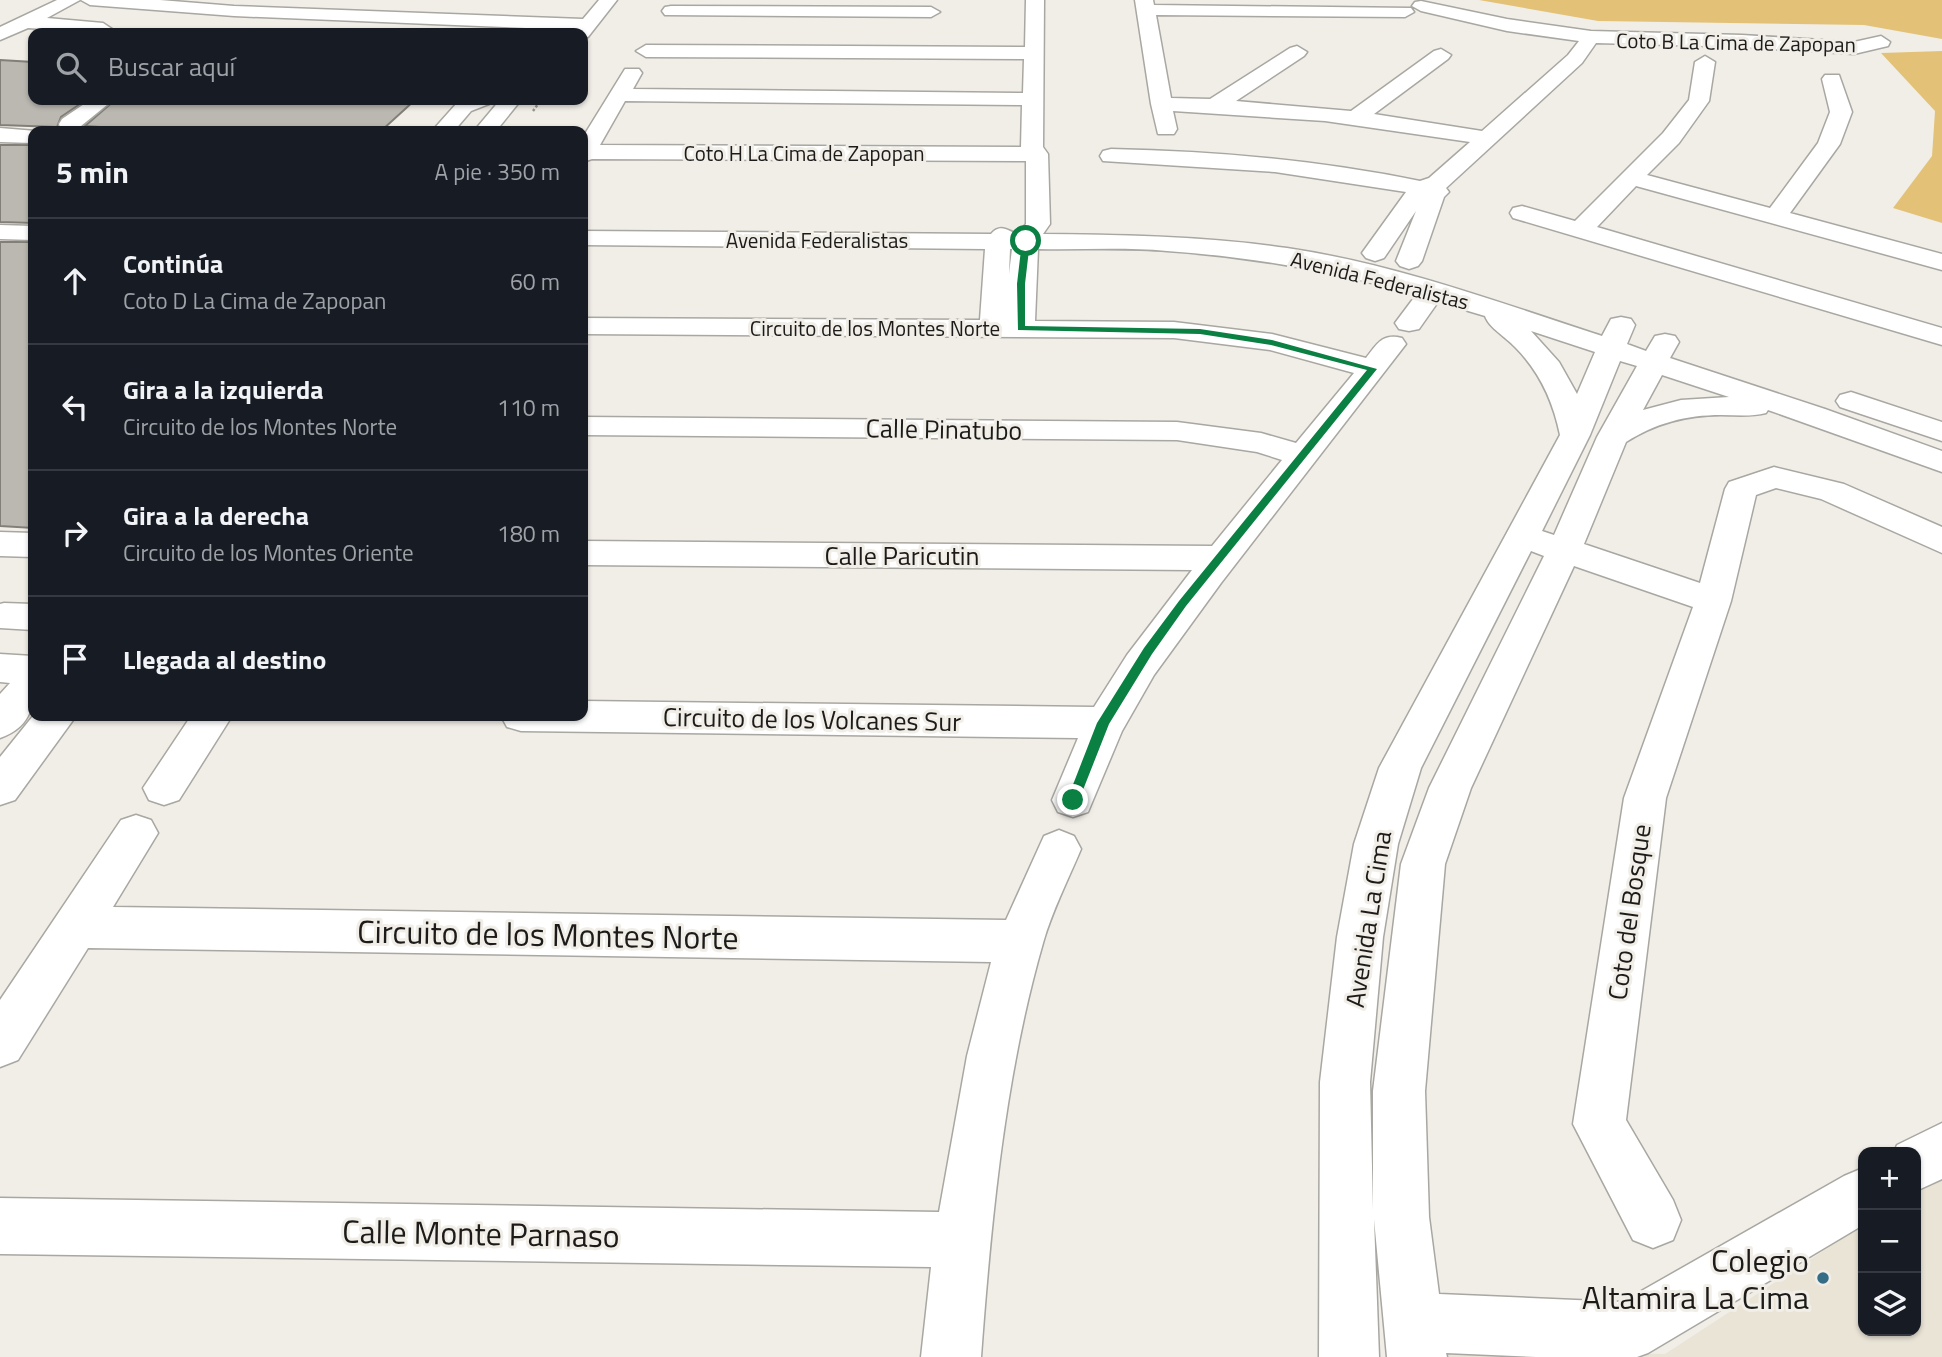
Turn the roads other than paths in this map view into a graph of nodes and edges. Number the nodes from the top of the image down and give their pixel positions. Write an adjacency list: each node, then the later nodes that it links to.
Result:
1 (71, 0): 12 (street)
2 (90, 0): 6 (street)
3 (589, 0): 13 (street)
4 (608, 0): 13 (street)
5 (1035, 0): 23 (street)
6 (151, 5): 11 (street); 16 (street)
7 (675, 5): 14 (street, Coto H La Cima de Zapopan); 21 (street, Coto H La Cima de Zapopan)
8 (1145, 5): 9 (street, Coto B La Cima de Zapopan); 29 (street, Coto B La Cima de Zapopan)
9 (1253, 5): 10 (street, Coto B La Cima de Zapopan)
10 (1365, 6): 20 (street, Coto B La Cima de Zapopan)
11 (245, 8): 13 (street); 17 (street)
12 (25, 22): 15 (street); 18 (street)
13 (560, 26)
14 (929, 26): 21 (street, Coto H La Cima de Zapopan); 23 (street, Coto H La Cima de Zapopan)
15 (74, 28)
16 (105, 28)
17 (216, 28)
18 (0, 34)
19 (1881, 42): 20 (street, Coto B La Cima de Zapopan)
20 (1584, 44): 42 (street, Coto B La Cima de Zapopan)
21 (646, 51): 27 (street, Coto H La Cima de Zapopan)
22 (1297, 52): 34 (street)
23 (1034, 53): 28 (street)
24 (1441, 55): 35 (street)
25 (1705, 62): 48 (street)
26 (1832, 79): 51 (street)
27 (618, 95): 28 (street); 43 (street, Coto H La Cima de Zapopan)
28 (1034, 99): 44 (street)
29 (1161, 104): 34 (street); 47 (street, Coto B La Cima de Zapopan)
30 (96, 105): 36 (street)
31 (469, 105): 37 (street)
32 (507, 105): 38 (street)
33 (526, 105): 39 (street)
34 (1216, 105): 35 (street)
35 (1357, 117): 42 (street)
36 (70, 126)
37 (447, 126)
38 (489, 126)
39 (510, 126)
40 (0, 135): 41 (street)
41 (28, 137)
42 (1487, 138): 49 (street, Coto B La Cima de Zapopan)
43 (588, 146)
44 (1031, 152): 45 (street, Coto H La Cima de Zapopan); 55 (street)
45 (588, 153)
46 (1111, 156): 47 (street)
47 (1170, 157): 49 (street)
48 (1632, 178): 51 (street); 53 (street)
49 (1432, 188): 58 (street, Coto B La Cima de Zapopan); 59 (street, Coto B La Cima de Zapopan)
50 (1522, 213): 53 (street)
51 (1776, 216): 60 (street)
52 (588, 219): 55 (street, Avenida Federalistas)
53 (1581, 229): 68 (street)
54 (0, 232): 56 (street)
55 (1018, 232): 57 (street, Avenida Federalistas); 58 (street, Avenida Federalistas); 61 (street); 62 (street, Avenida Federalistas)
56 (28, 233)
57 (588, 238)
58 (1375, 253): 59 (street, Avenida Federalistas)
59 (1409, 261): 67 (street, Avenida Federalistas)
60 (1942, 262)
61 (1008, 275): 65 (street); 66 (street)
62 (1433, 290): 63 (street, Avenida Federalistas); 69 (street)
63 (1482, 306): 67 (street, Avenida Federalistas); 74 (street)
64 (588, 326): 65 (street, Circuito de los Montes Norte)
65 (993, 328): 66 (street, Circuito de los Montes Norte)
66 (1021, 328): 69 (street, Circuito de los Montes Norte)
67 (1616, 337): 70 (street, Avenida Federalistas); 74 (street, Avenida La Cima)
68 (1942, 337)
69 (1391, 345): 75 (street)
70 (1671, 350): 71 (street, Avenida Federalistas); 74 (street, Avenida La Cima)
71 (1824, 405): 73 (street, Avenida Federalistas); 74 (street); 76 (street, Avenida Federalistas)
72 (588, 426): 75 (street, Calle Pinatubo)
73 (1942, 432)
74 (1594, 436): 77 (street, Avenida La Cima); 79 (street, Avenida La Cima)
75 (1303, 456): 83 (street)
76 (1942, 461)
77 (1526, 527): 79 (street); 109 (street, Avenida La Cima)
78 (1942, 541): 84 (street, Coto del Bosque)
79 (1567, 542): 84 (street); 107 (street, Avenida La Cima)
80 (0, 544): 81 (street)
81 (28, 545)
82 (588, 553): 83 (street, Calle Paricutin)
83 (1221, 558): 92 (street)
84 (1715, 592): 104 (street, Coto del Bosque)
85 (0, 668): 86 (street)
86 (28, 670)
87 (28, 688): 91 (street)
88 (588, 717): 92 (street, Circuito de los Volcanes Sur)
89 (52, 721): 93 (street)
90 (209, 721): 94 (street)
91 (0, 722)
92 (1103, 723): 95 (street)
93 (0, 788)
94 (164, 788)
95 (1073, 800)
96 (136, 833): 98 (street)
97 (1059, 849): 99 (street)
98 (76, 927): 99 (street, Circuito de los Montes Norte); 100 (street)
99 (1020, 941): 106 (street)
100 (0, 1043)
101 (1942, 1149): 102 (street)
102 (1921, 1161)
103 (1858, 1198): 107 (street)
104 (1653, 1220)
105 (0, 1226): 106 (street, Calle Monte Parnaso)
106 (962, 1240): 108 (street)
107 (1415, 1340)
108 (951, 1357)
109 (1349, 1357)

